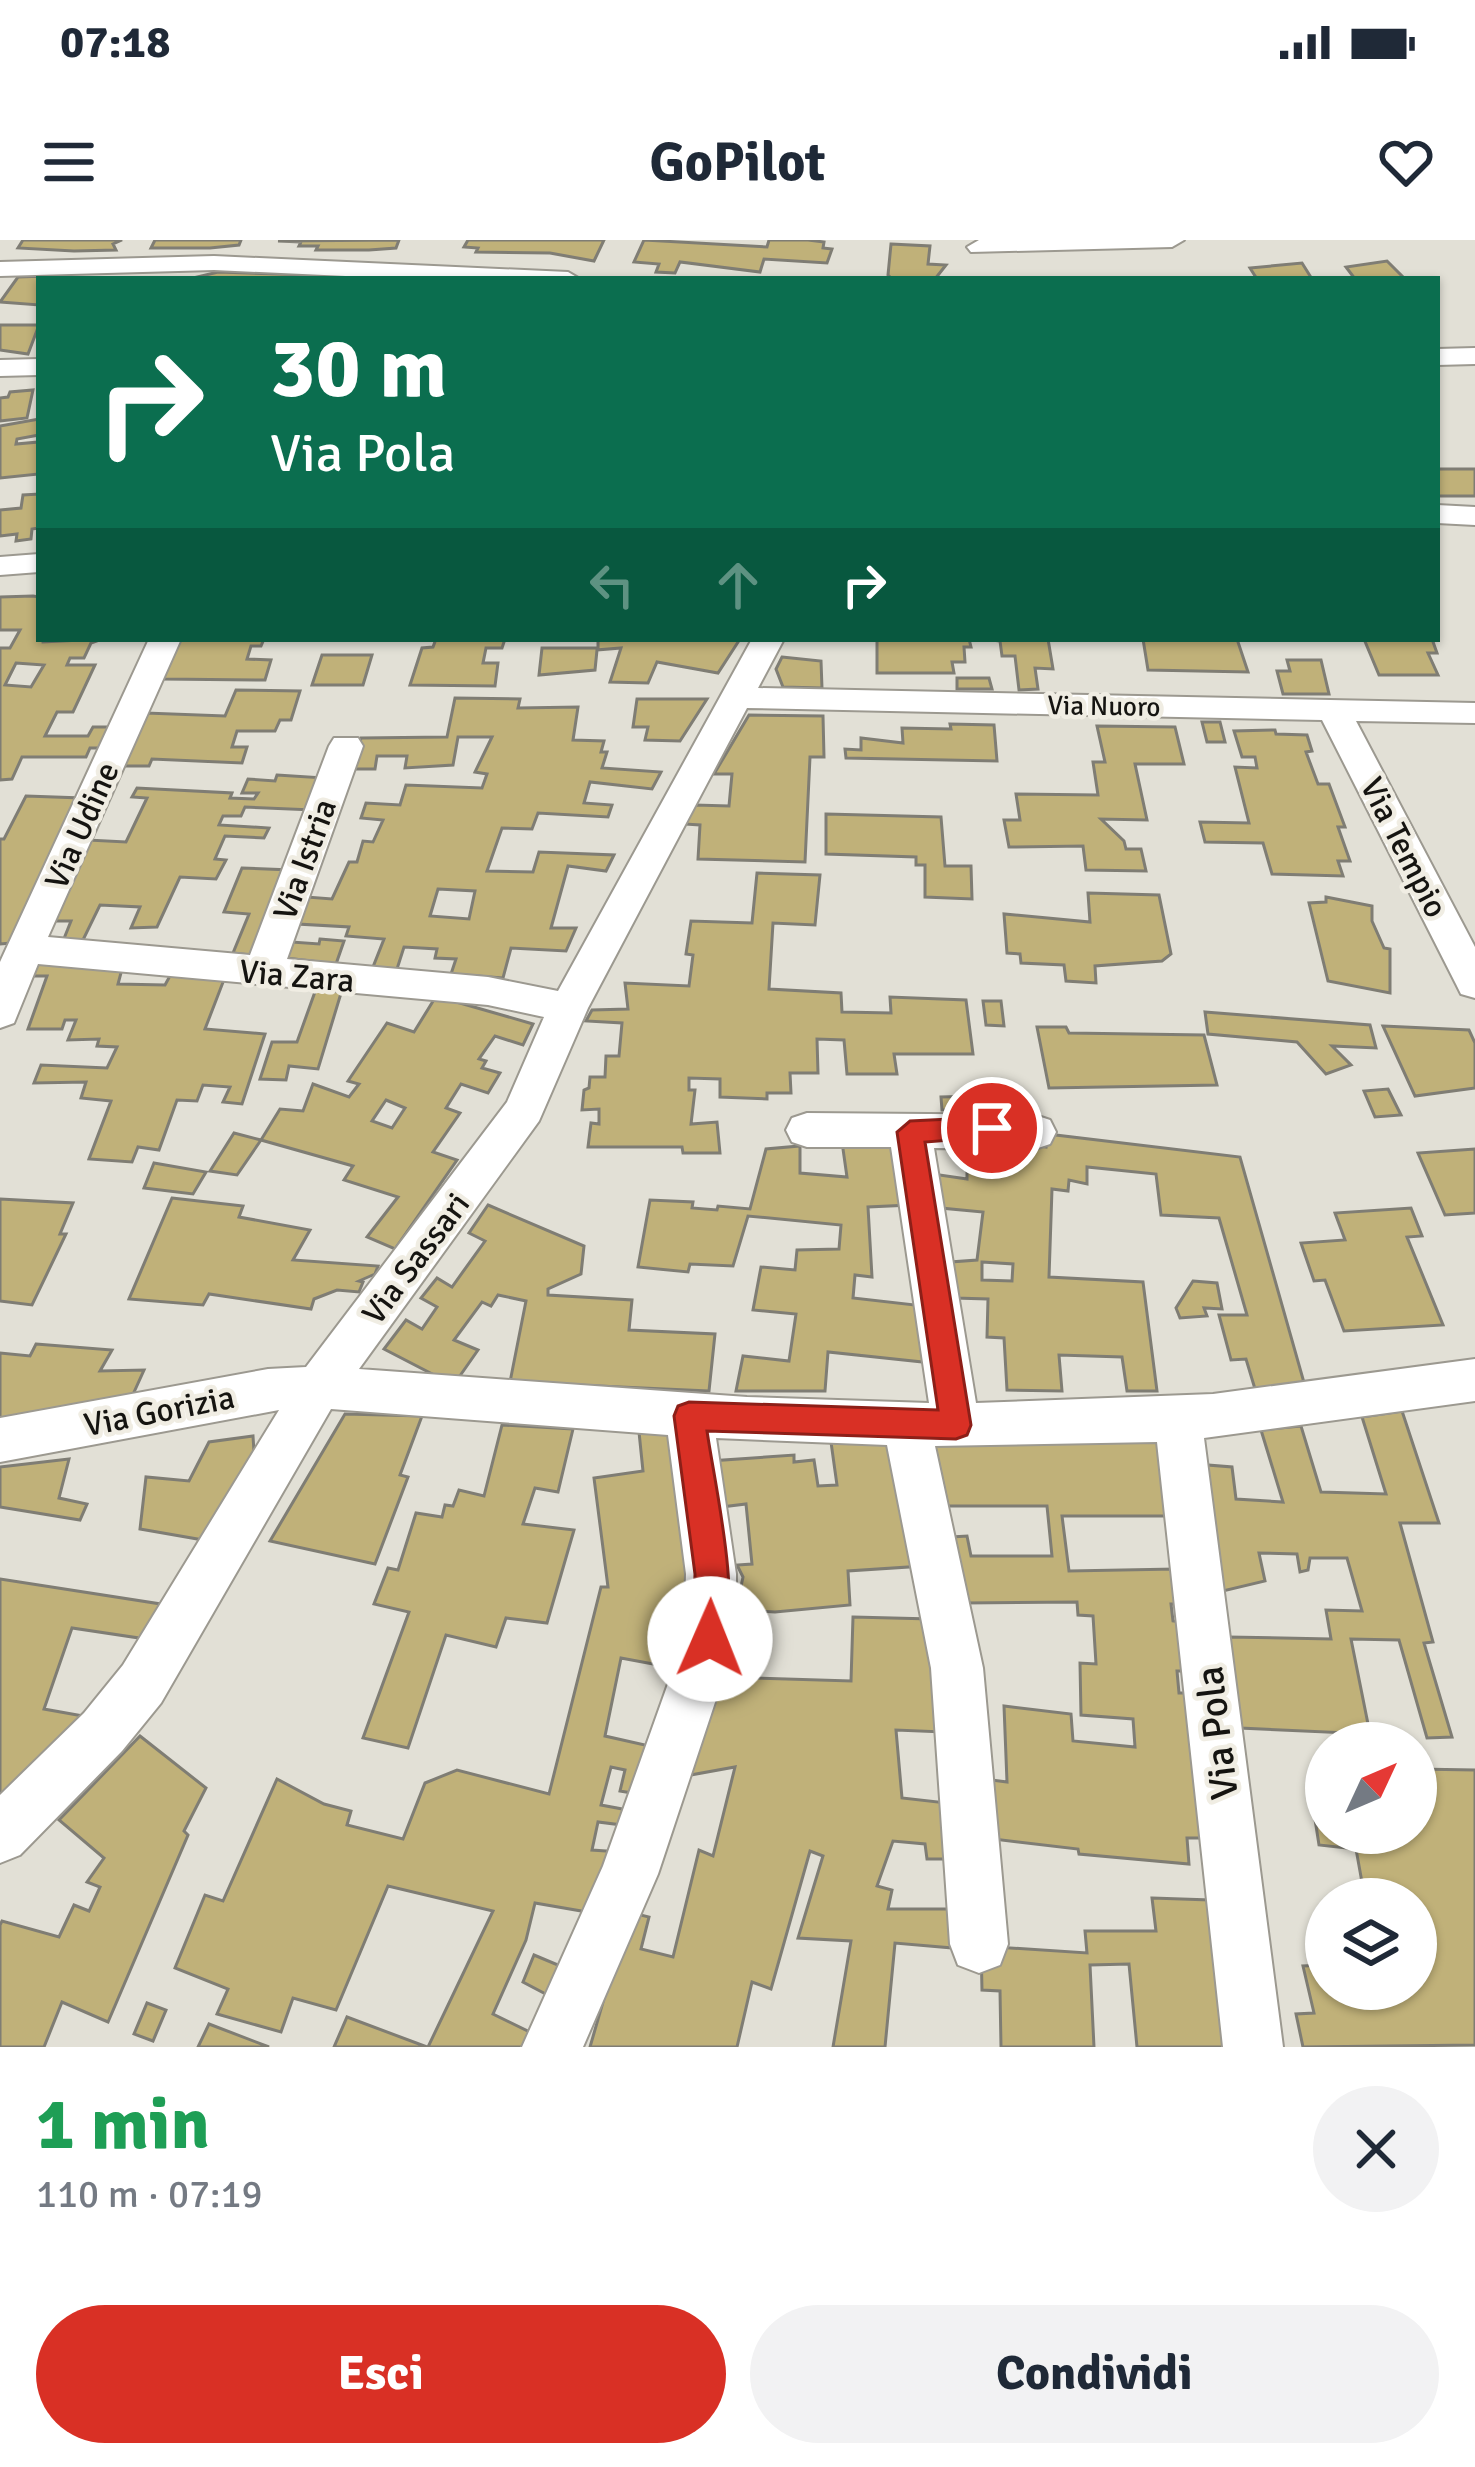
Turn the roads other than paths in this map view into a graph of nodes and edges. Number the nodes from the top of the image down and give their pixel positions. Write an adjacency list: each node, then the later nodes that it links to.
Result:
1 (1172, 240): 2 (street)
2 (977, 250)
3 (0, 269): 4 (street)
4 (348, 274): 5 (street)
5 (436, 276)
6 (1475, 356): 7 (street)
7 (1440, 357)
8 (0, 368): 9 (street)
9 (36, 368)
10 (1440, 514): 11 (street)
11 (1475, 516)
12 (36, 562): 13 (street)
13 (0, 566)
14 (164, 642): 20 (street, Via Udine)
15 (766, 642): 16 (street, Via Sassari)
16 (733, 698): 17 (street, Via Nuoro); 23 (street, Via Sassari)
17 (1334, 711): 18 (street, Via Nuoro); 22 (street, Via Tempio)
18 (1475, 713)
19 (346, 746): 21 (street, Via Istria)
20 (24, 950): 21 (street, Via Zara); 24 (street, Via Udine)
21 (263, 973): 23 (street, Via Zara)
22 (1475, 984)
23 (568, 1008): 29 (street, Via Sassari)
24 (0, 1013)
25 (807, 1130): 26 (street)
26 (910, 1132): 27 (street); 32 (street)
27 (1035, 1132)
28 (1475, 1380): 31 (street)
29 (320, 1387): 30 (street); 33 (street, Via Gorizia); 34 (street, Via Sassari)
30 (689, 1416): 32 (street); 36 (street)
31 (1178, 1418): 32 (street); 37 (street, Via Pola)
32 (931, 1425): 35 (street)
33 (0, 1440)
34 (0, 1835)
35 (979, 1944)
36 (552, 2047)
37 (1253, 2047)

